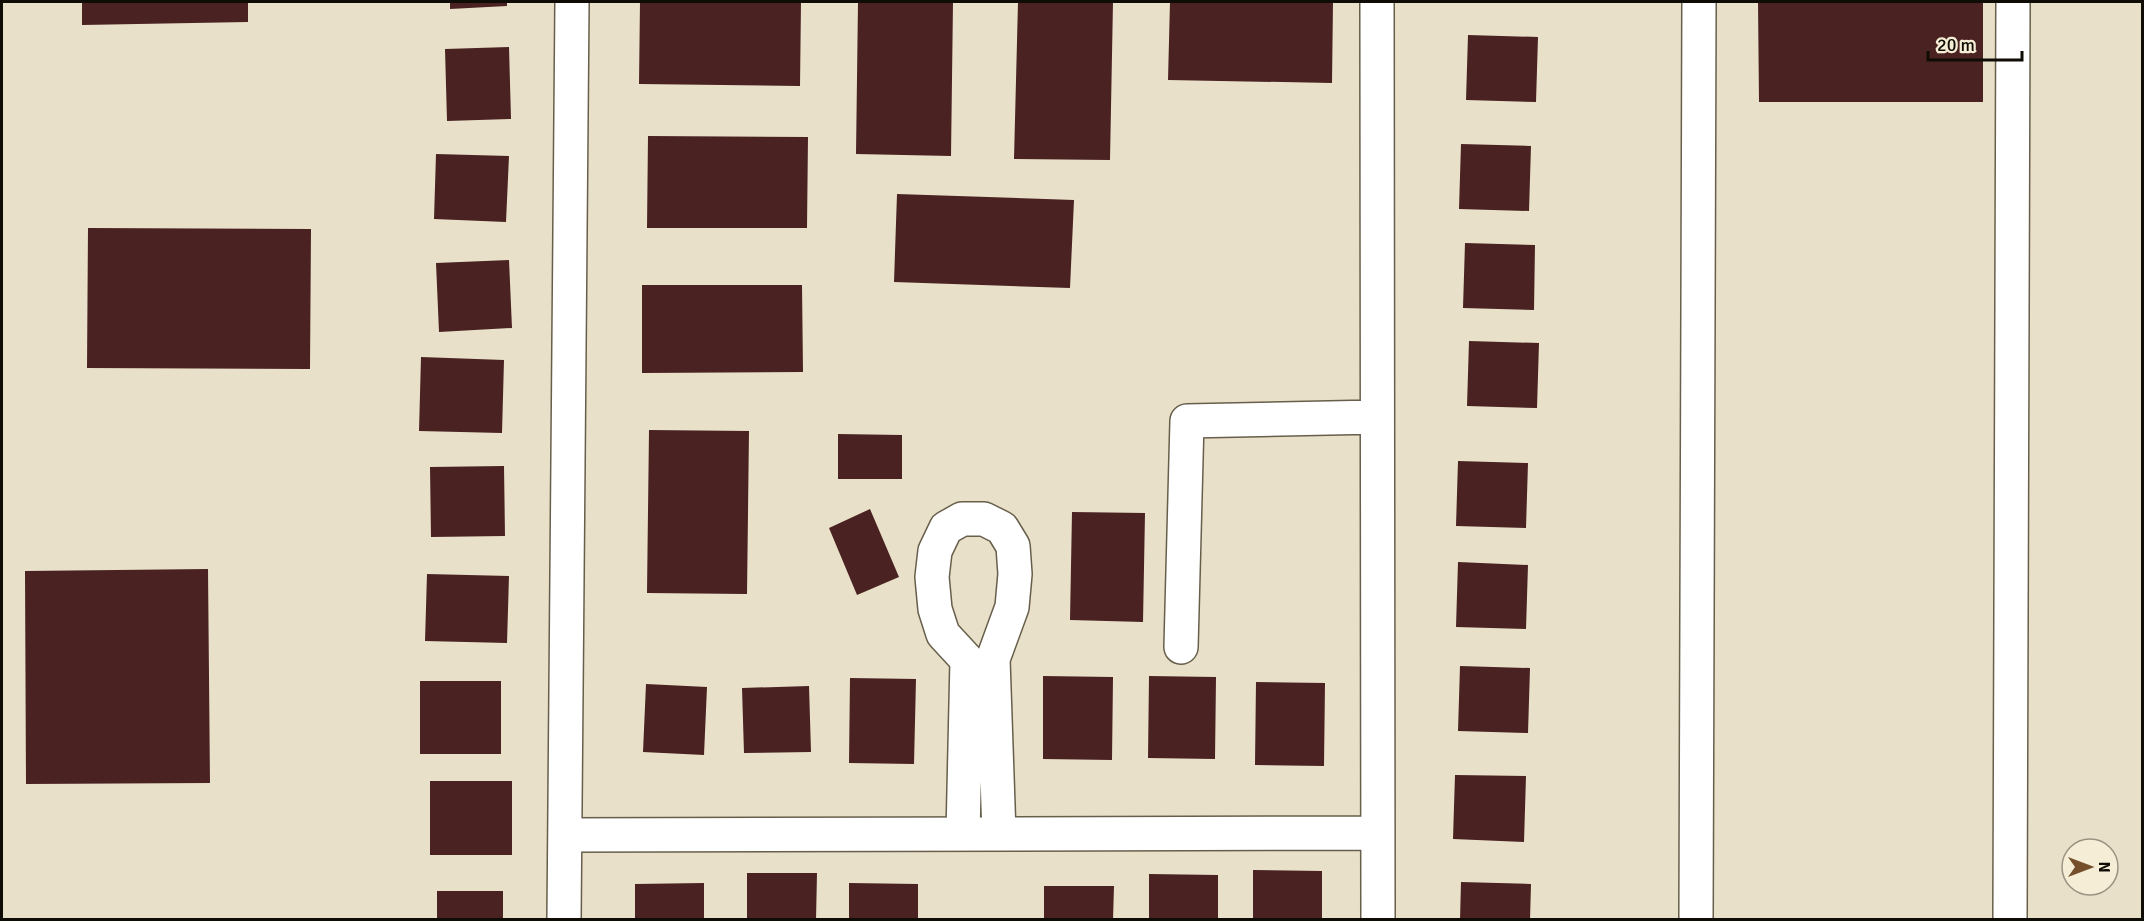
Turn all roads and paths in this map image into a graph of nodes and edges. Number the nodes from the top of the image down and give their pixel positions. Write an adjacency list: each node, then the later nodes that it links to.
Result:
1 (572, 2): 10 (street)
2 (1377, 2): 5 (street)
3 (1699, 2): 13 (street)
4 (2013, 2): 14 (street)
5 (1376, 417): 6 (street); 9 (street)
6 (1181, 646)
7 (963, 834): 8 (street); 8 (street); 10 (street)
8 (999, 834): 9 (street)
9 (1378, 834): 12 (street)
10 (565, 835): 11 (street)
11 (564, 920)
12 (1378, 920)
13 (1696, 920)
14 (2010, 920)

